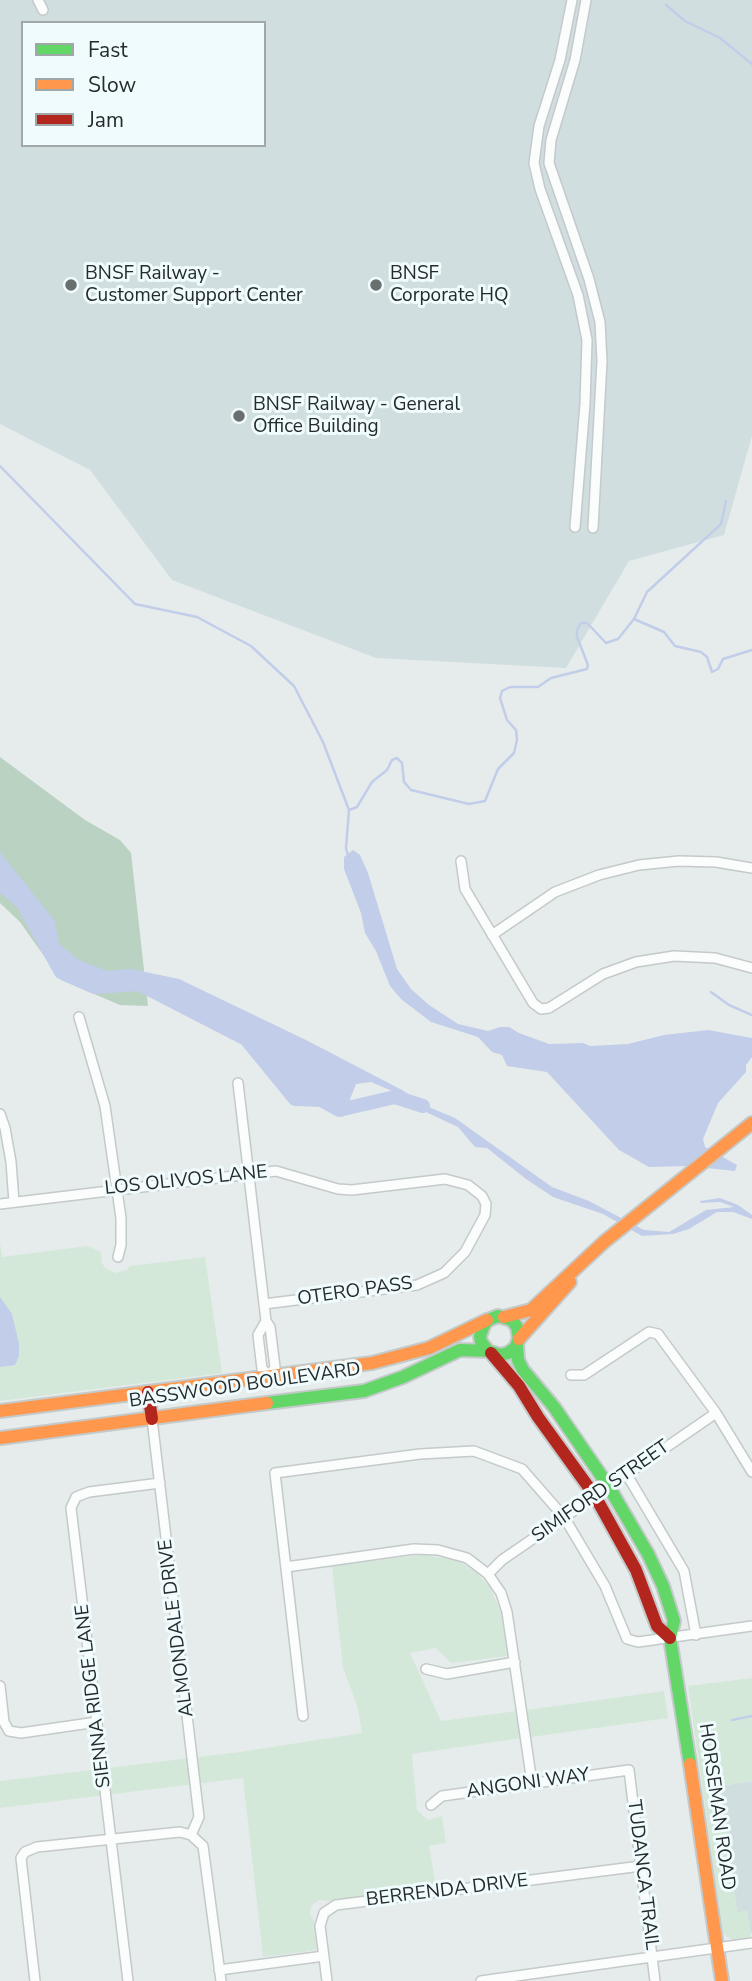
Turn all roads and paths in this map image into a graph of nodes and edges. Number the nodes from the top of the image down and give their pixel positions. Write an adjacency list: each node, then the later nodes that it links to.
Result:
1 (38, 0): 4 (street)
2 (572, 0): 5 (street)
3 (586, 0): 6 (street)
4 (43, 10)
5 (565, 41): 6 (street); 7 (street)
6 (578, 47): 8 (street)
7 (535, 148): 8 (street); 10 (street)
8 (549, 149): 9 (street)
9 (579, 253): 10 (street); 12 (street)
10 (566, 260): 11 (street)
11 (585, 404): 12 (street); 13 (street)
12 (600, 404): 14 (street)
13 (579, 464): 14 (street); 15 (street)
14 (596, 467): 16 (street)
15 (575, 527)
16 (593, 528)
17 (461, 861): 19 (street)
18 (752, 868): 19 (street)
19 (492, 935): 20 (street)
20 (752, 968)
21 (79, 1017): 27 (street)
22 (238, 1083): 26 (street)
23 (0, 1114): 28 (street)
24 (752, 1123): 25 (main road)
25 (744, 1137): 31 (main road)
26 (249, 1174): 27 (street, LOS OLIVOS LANE); 30 (street, LOS OLIVOS LANE); 33 (street)
27 (116, 1189): 28 (street, LOS OLIVOS LANE); 32 (street)
28 (14, 1202): 29 (street, LOS OLIVOS LANE)
29 (0, 1203)
30 (486, 1204): 33 (street, OTERO PASS)
31 (608, 1243): 34 (main road); 39 (main road)
32 (118, 1257)
33 (264, 1304): 36 (street)
34 (504, 1317): 35 (main road); 39 (main road)
35 (488, 1320): 40 (main road); 42 (main road, BASSWOOD BOULEVARD)
36 (267, 1321): 37 (street); 38 (street)
37 (271, 1341): 38 (street); 42 (street)
38 (259, 1342): 42 (street)
39 (518, 1342): 40 (main road); 51 (main road, HORSEMAN ROAD)
40 (490, 1352): 46 (main road, BASSWOOD BOULEVARD); 52 (main road, HORSEMAN ROAD)
41 (571, 1375): 45 (street)
42 (270, 1376): 43 (main road, BASSWOOD BOULEVARD)
43 (149, 1392): 44 (main road, BASSWOOD BOULEVARD); 46 (main road)
44 (0, 1411)
45 (716, 1413): 48 (street); 49 (street, SIMIFORD STREET)
46 (152, 1419): 47 (main road, BASSWOOD BOULEVARD); 50 (street, ALMONDALE DRIVE)
47 (0, 1438)
48 (752, 1472)
49 (627, 1475): 51 (street, SIMIFORD STREET); 57 (street)
50 (160, 1483): 63 (street, SIENNA RIDGE LANE); 67 (street, ALMONDALE DRIVE)
51 (609, 1487): 52 (street, SIMIFORD STREET); 58 (main road, HORSEMAN ROAD)
52 (595, 1496): 53 (street, SIMIFORD STREET); 58 (main road, HORSEMAN ROAD)
53 (564, 1517): 54 (street); 55 (street, SIMIFORD STREET); 58 (street)
54 (286, 1567): 55 (street); 62 (street)
55 (488, 1574): 59 (street)
56 (752, 1626): 57 (street)
57 (696, 1634): 58 (street)
58 (670, 1638): 71 (main road, HORSEMAN ROAD)
59 (515, 1662): 60 (street); 65 (street)
60 (426, 1669)
61 (0, 1686): 63 (street)
62 (303, 1716)
63 (97, 1722): 68 (street, SIENNA RIDGE LANE)
64 (629, 1770): 65 (street, ANGONI WAY); 69 (street, TUDANCA TRAIL)
65 (532, 1783): 66 (street, ANGONI WAY)
66 (431, 1805)
67 (191, 1835): 68 (street); 74 (street)
68 (111, 1839): 75 (street); 76 (street, SIENNA RIDGE LANE)
69 (641, 1866): 72 (street, BERRENDA DRIVE); 73 (street, TUDANCA TRAIL)
70 (752, 1943): 71 (street)
71 (717, 1947): 73 (street); 81 (main road, HORSEMAN ROAD)
72 (324, 1956): 74 (street); 78 (street, BERRENDA DRIVE)
73 (652, 1956): 79 (street); 80 (street, TUDANCA TRAIL)
74 (219, 1970): 77 (street)
75 (35, 1981)
76 (128, 1981)
77 (221, 1981)
78 (327, 1981)
79 (481, 1981)
80 (655, 1981)
81 (722, 1981)

